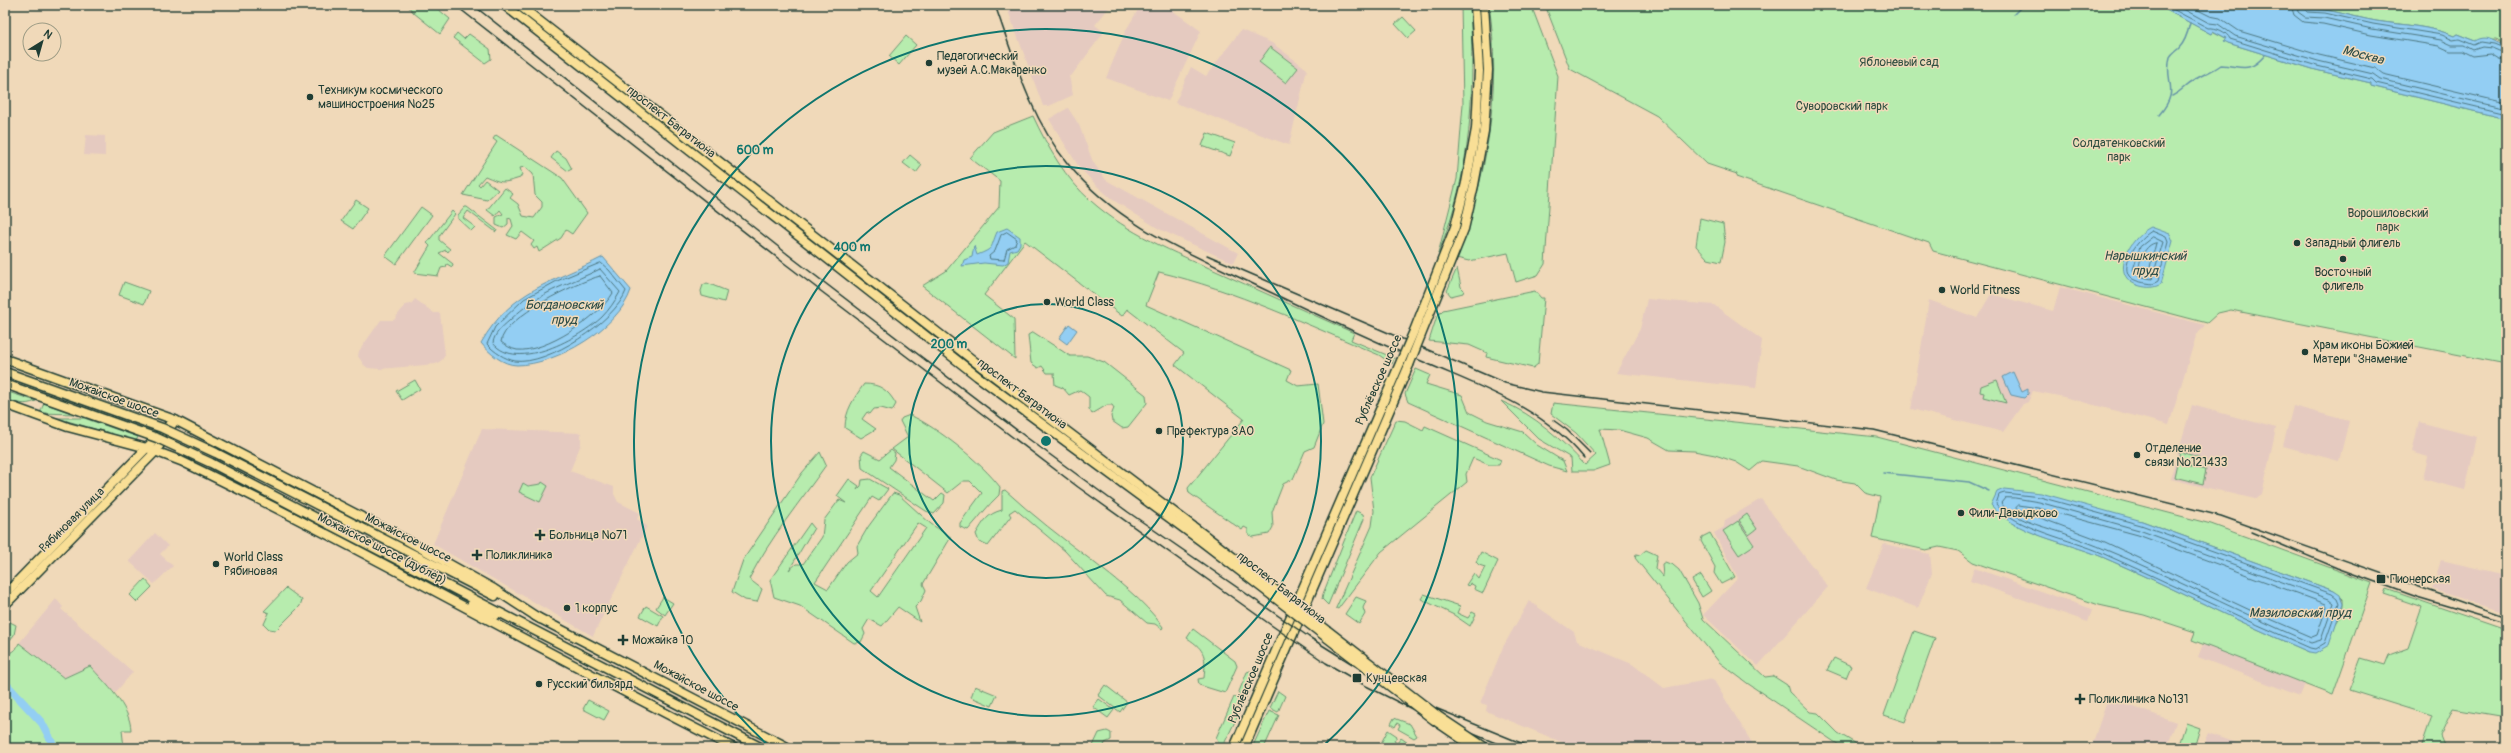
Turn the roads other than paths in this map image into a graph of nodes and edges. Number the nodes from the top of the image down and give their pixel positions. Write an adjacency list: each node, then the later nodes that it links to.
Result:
1 (504, 5): 26 (main road, проспект Багратиона, bridge)
2 (518, 5): 27 (main road, проспект Багратиона, bridge)
3 (1475, 5): 5 (main road, Рублёвское шоссе)
4 (1484, 5): 5 (main road, Рублёвское шоссе)
5 (1417, 333): 7 (main road, Рублёвское шоссе, bridge)
6 (5, 359): 11 (main road, Можайское шоссе (дублёр))
7 (1405, 363): 24 (main road, Рублёвское шоссе); 25 (main road, Рублёвское шоссе)
8 (5, 372): 19 (main road, Можайское шоссе, bridge)
9 (5, 384): 20 (main road, Можайское шоссе, bridge)
10 (5, 404): 12 (main road, Можайское шоссе (дублёр))
11 (175, 420): 12 (main road, Рябиновая улица); 13 (main road, Рябиновая улица); 14 (main road, Можайское шоссе (дублёр))
12 (147, 448): 13 (main road, Можайское шоссе (дублёр)); 16 (main road, Рябиновая улица)
13 (156, 451): 15 (main road, Можайское шоссе (дублёр)); 18 (main road, Рябиновая улица)
14 (253, 459): 15 (main road); 19 (main road, Можайское шоссе (дублёр))
15 (237, 488): 17 (main road, Можайское шоссе (дублёр))
16 (5, 594)
17 (442, 594): 20 (main road); 21 (main road, Можайское шоссе (дублёр))
18 (5, 605)
19 (540, 619): 23 (main road, Можайское шоссе)
20 (533, 629): 22 (main road, Можайское шоссе)
21 (734, 748)
22 (762, 748)
23 (789, 748)
24 (1234, 748)
25 (1244, 748)
26 (1475, 748)
27 (1486, 748)

